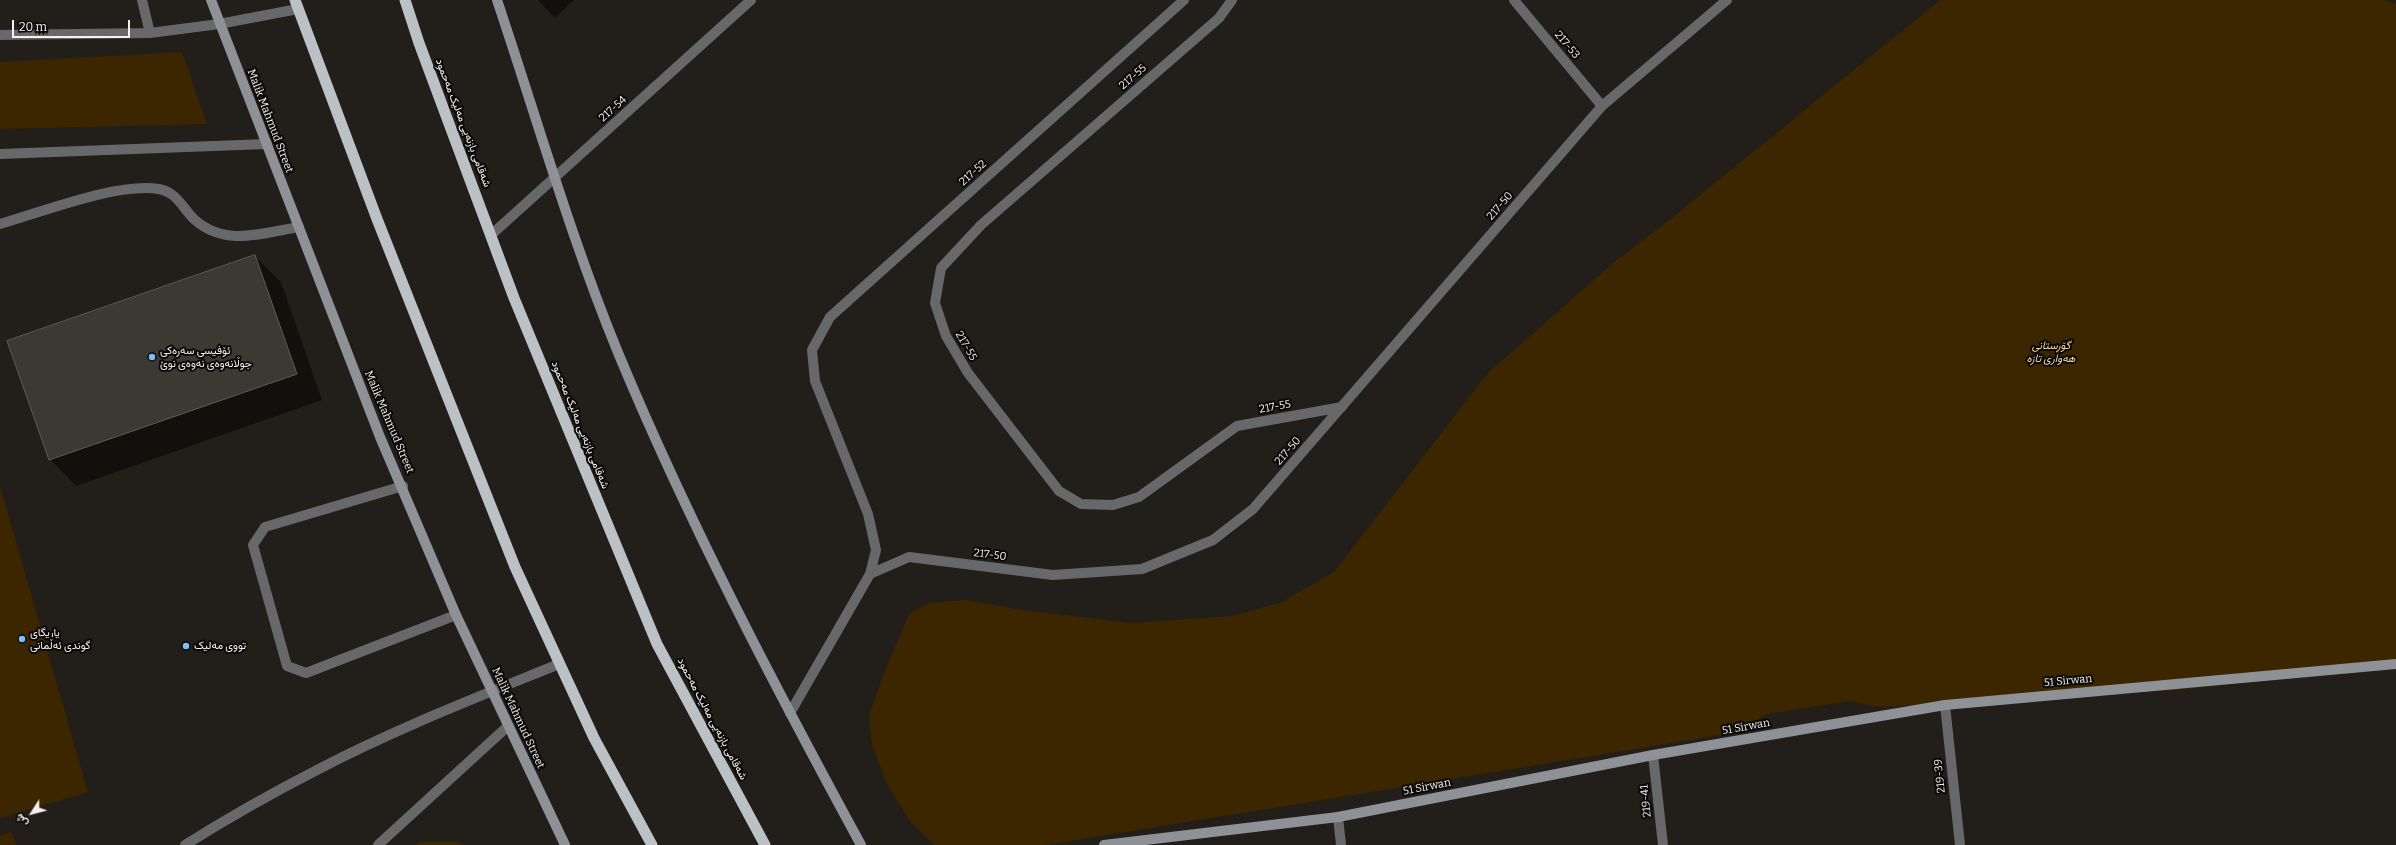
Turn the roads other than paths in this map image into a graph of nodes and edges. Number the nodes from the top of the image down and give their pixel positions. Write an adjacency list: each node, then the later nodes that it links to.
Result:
1 (142, 0): 12 (street)
2 (211, 0): 11 (main road, Malik Mahmud Street)
3 (405, 0): 20 (highway, شەقامی بازنەیی مەلیک مەحمود)
4 (497, 0): 17 (main road)
5 (751, 0): 17 (street, 217-54)
6 (1184, 0): 23 (street, 217-52)
7 (1232, 0): 21 (street, 217-55)
8 (1514, 0): 14 (street, 217-53)
9 (1727, 0): 14 (street, 217-50)
10 (297, 5): 11 (street); 25 (highway)
11 (219, 24): 12 (street); 15 (main road, Malik Mahmud Street)
12 (150, 33): 13 (street)
13 (0, 35)
14 (1602, 106): 21 (street, 217-50)
15 (266, 144): 16 (street); 19 (main road, Malik Mahmud Street)
16 (0, 154)
17 (554, 178): 20 (street, 217-54); 29 (main road)
18 (0, 224): 19 (street)
19 (299, 227): 22 (main road, Malik Mahmud Street)
20 (491, 235): 37 (highway, شەقامی بازنەیی مەلیک مەحمود)
21 (1342, 407): 23 (street, 217-50)
22 (403, 486): 24 (main road, Malik Mahmud Street); 24 (street)
23 (870, 574): 29 (street)
24 (456, 615): 27 (main road, Malik Mahmud Street)
25 (559, 664): 27 (street); 36 (highway)
26 (2396, 664): 28 (main road, 51 Sirwan)
27 (492, 692): 30 (main road, Malik Mahmud Street); 33 (street)
28 (1945, 704): 31 (main road, 51 Sirwan); 42 (street, 219-39)
29 (790, 713): 38 (main road)
30 (508, 726): 34 (street); 35 (main road, Malik Mahmud Street)
31 (1653, 755): 32 (main road, 51 Sirwan); 41 (street, 219-41)
32 (1338, 817): 39 (main road, 51 Sirwan); 40 (street)
33 (186, 845)
34 (378, 845)
35 (565, 845)
36 (652, 845)
37 (765, 845)
38 (861, 845)
39 (1104, 845)
40 (1341, 845)
41 (1663, 845)
42 (1960, 845)

